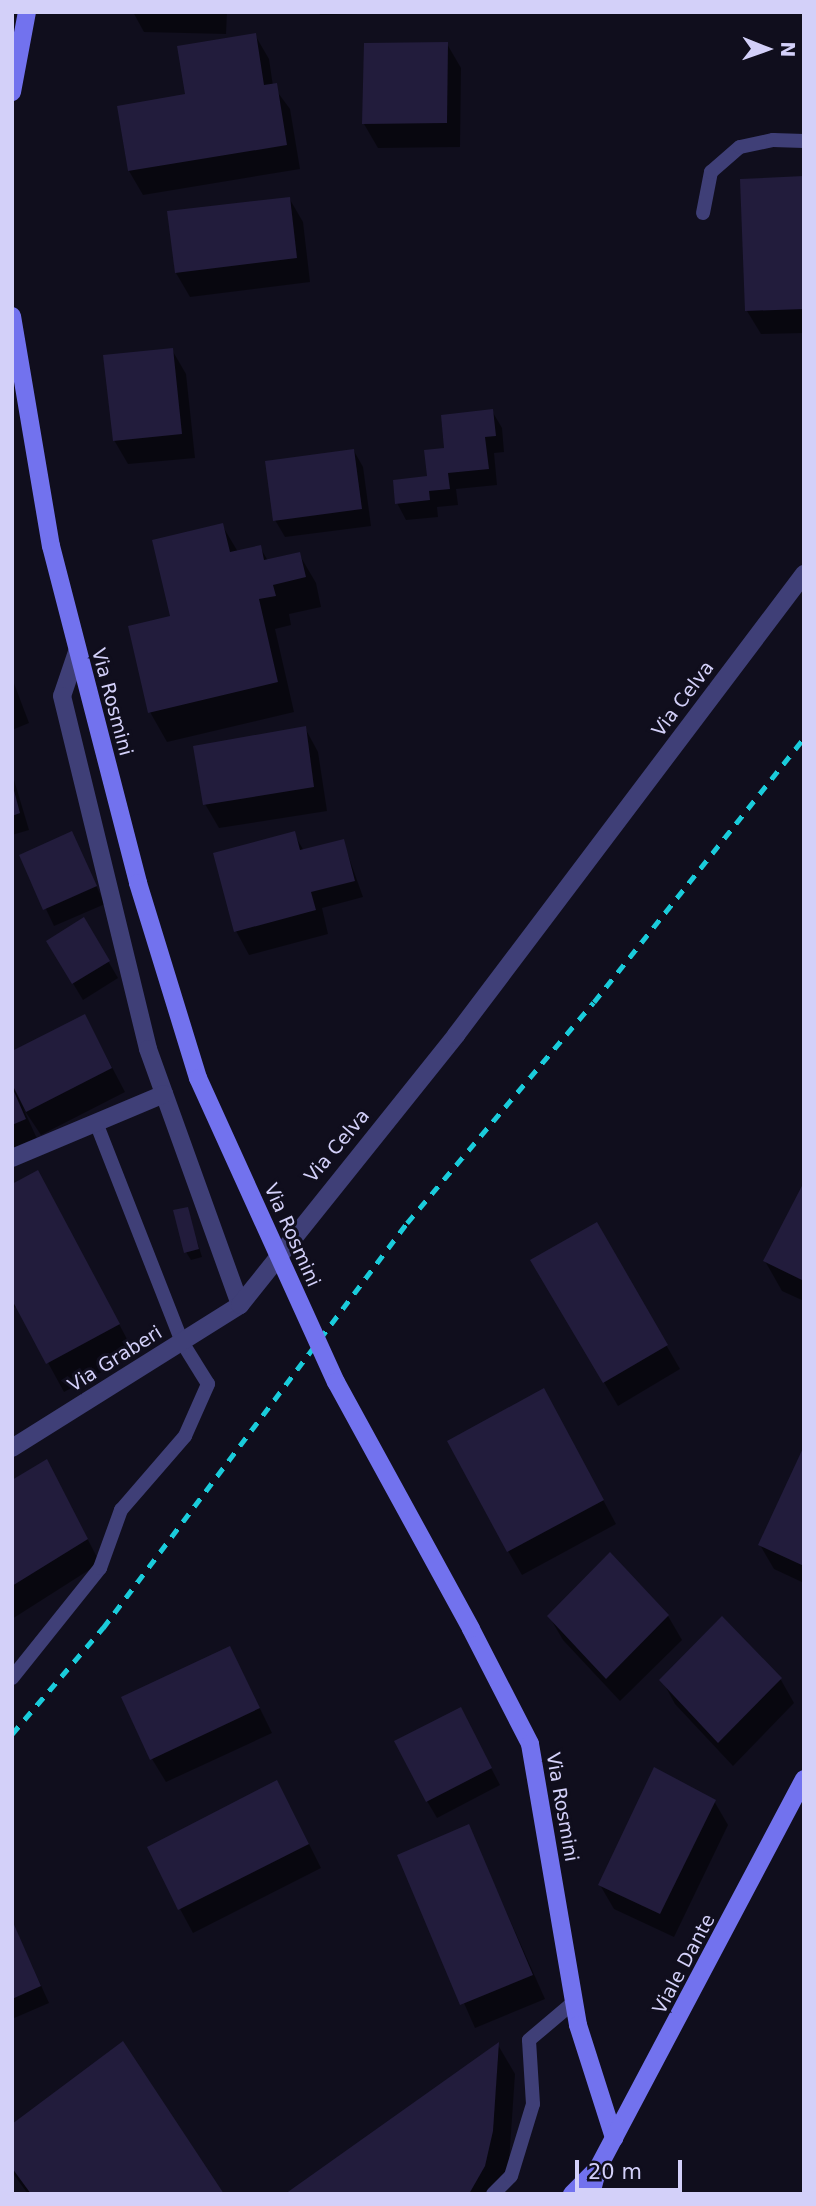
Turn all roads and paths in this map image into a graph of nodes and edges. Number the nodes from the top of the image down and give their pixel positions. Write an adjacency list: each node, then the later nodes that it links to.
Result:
1 (21, 21): 2 (street)
2 (12, 92)
3 (804, 141): 4 (lane)
4 (704, 213)
5 (12, 316): 7 (street, Via Rosmini)
6 (804, 574): 11 (street, Via Celva)
7 (77, 652): 8 (street); 16 (street, Via Rosmini, bridge)
8 (164, 1094): 9 (street); 11 (street)
9 (96, 1122): 10 (street); 12 (lane)
10 (12, 1158)
11 (240, 1305): 12 (street, Via Graberi)
12 (182, 1342): 13 (street, Via Graberi); 14 (lane)
13 (12, 1448)
14 (12, 1678)
15 (804, 1779): 17 (street, Viale Dante)
16 (574, 2002): 17 (street, Via Rosmini); 19 (lane)
17 (614, 2138): 18 (street, Viale Dante)
18 (598, 2168): 20 (street, Viale Dante); 21 (street, Viale Dante)
19 (493, 2194)
20 (572, 2194)
21 (590, 2194)

